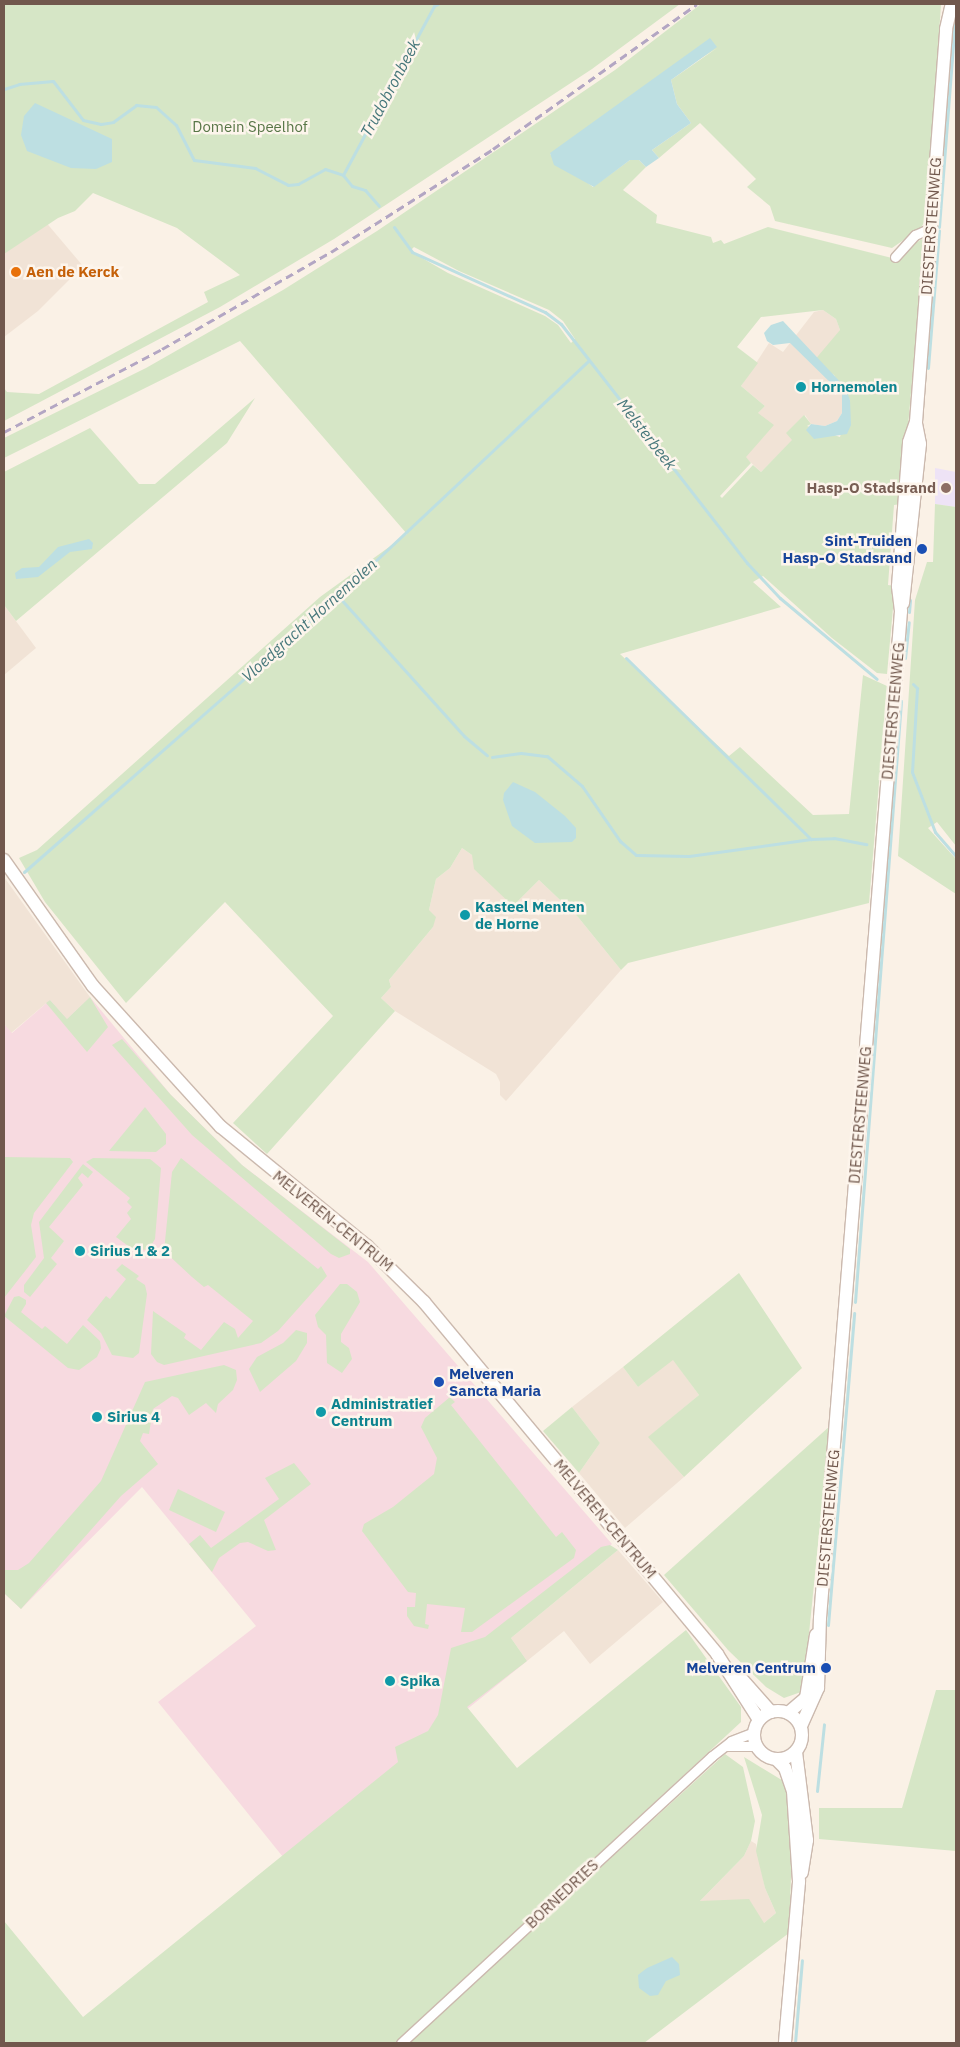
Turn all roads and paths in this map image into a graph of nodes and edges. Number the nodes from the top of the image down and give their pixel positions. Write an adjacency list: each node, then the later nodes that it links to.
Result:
1 (944, 4): 3 (main road, DIESTERSTEENWEG)
2 (952, 4): 3 (main road, DIESTERSTEENWEG)
3 (946, 29): 4 (main road, DIESTERSTEENWEG)
4 (931, 228): 5 (street); 7 (main road, DIESTERSTEENWEG)
5 (895, 258)
6 (4, 860): 8 (main road, MELVEREN-CENTRUM)
7 (820, 1618): 10 (main road, DIESTERSTEENWEG); 12 (main road, DIESTERSTEENWEG)
8 (717, 1654): 9 (main road, MELVEREN-CENTRUM); 11 (main road, MELVEREN-CENTRUM)
9 (771, 1712): 10 (main road); 11 (main road)
10 (788, 1713): 12 (main road)
11 (759, 1720): 13 (main road)
12 (800, 1726): 16 (main road)
13 (754, 1732): 14 (main road); 15 (street, BORNEDRIES)
14 (756, 1746): 15 (street); 17 (main road)
15 (724, 1747): 19 (street, BORNEDRIES)
16 (796, 1752): 17 (main road); 18 (main road)
17 (777, 1760): 18 (main road)
18 (798, 1882): 20 (main road)
19 (401, 2043)
20 (785, 2043)

